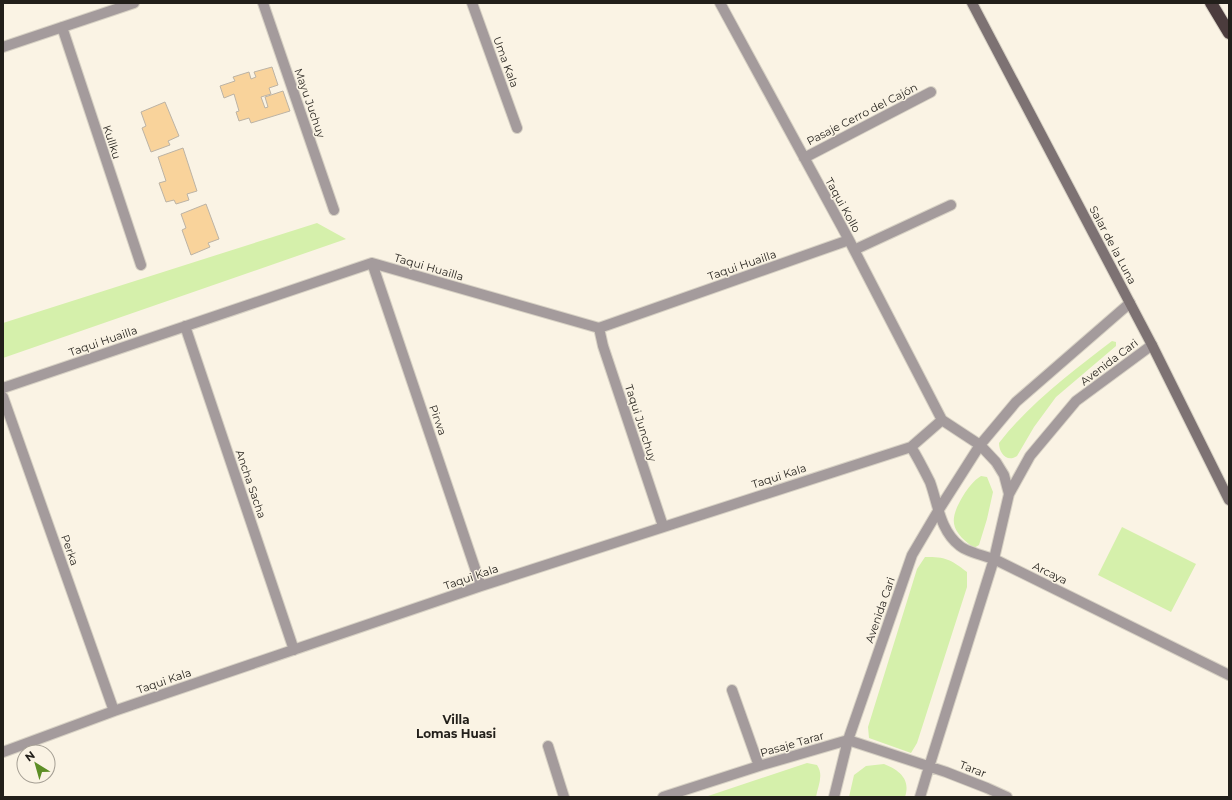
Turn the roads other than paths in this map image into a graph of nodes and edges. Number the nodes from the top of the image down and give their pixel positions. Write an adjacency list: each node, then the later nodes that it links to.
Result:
1 (134, 3): 7 (street)
2 (263, 3): 14 (street, Mayu Juchuy)
3 (472, 3): 11 (street, Uma Kala)
4 (720, 3): 12 (street, Taqui Kollo)
5 (972, 3): 19 (street, Salar de la Luna)
6 (1211, 3): 8 (highway)
7 (62, 27): 9 (street); 18 (street, Kullku)
8 (1229, 33)
9 (3, 46)
10 (931, 92): 12 (street, Pasaje Cerro del Cajón)
11 (517, 128)
12 (804, 158): 15 (street, Taqui Kollo)
13 (951, 205): 16 (street)
14 (334, 210)
15 (849, 240): 16 (street, Taqui Kollo); 21 (street, Taqui Huailla)
16 (854, 250): 25 (street, Taqui Kollo)
17 (372, 263): 20 (street, Taqui Huailla); 21 (street, Taqui Huailla); 33 (street, Pirwa)
18 (141, 265)
19 (1130, 303): 22 (street, Salar de la Luna); 26 (street, Avenida Cari)
20 (185, 326): 23 (street, Taqui Huailla); 34 (street, Ancha Sacha)
21 (599, 328): 31 (street, Taqui Junchuy)
22 (1152, 345): 28 (street, Avenida Cari); 29 (street, Salar de la Luna)
23 (3, 388)
24 (3, 396): 37 (street, Perka)
25 (942, 420): 26 (street, Avenida Cari); 27 (street, Taqui Kala)
26 (980, 445): 28 (street, Avenida Cari); 30 (street, Avenida Cari)
27 (910, 447): 30 (street, Arcaya); 31 (street, Taqui Kala)
28 (1009, 494): 32 (street, Avenida Cari)
29 (1229, 500)
30 (938, 511): 32 (street, Arcaya); 38 (street, Avenida Cari)
31 (662, 526): 33 (street, Taqui Kala)
32 (994, 559): 35 (street, Arcaya); 42 (street, Avenida Cari)
33 (481, 586): 34 (street, Taqui Kala)
34 (294, 650): 37 (street, Taqui Kala)
35 (1229, 675)
36 (732, 690): 41 (street)
37 (114, 711): 40 (street, Taqui Kala)
38 (848, 740): 41 (street, Pasaje Tarar); 42 (street); 46 (street, Avenida Cari)
39 (548, 746): 44 (street)
40 (3, 752)
41 (759, 766): 43 (street, Pasaje Tarar)
42 (929, 767): 47 (street, Avenida Cari); 48 (street, Tarar)
43 (678, 795): 45 (street, Pasaje Tarar)
44 (564, 797)
45 (662, 797)
46 (834, 797)
47 (920, 797)
48 (1007, 797)

